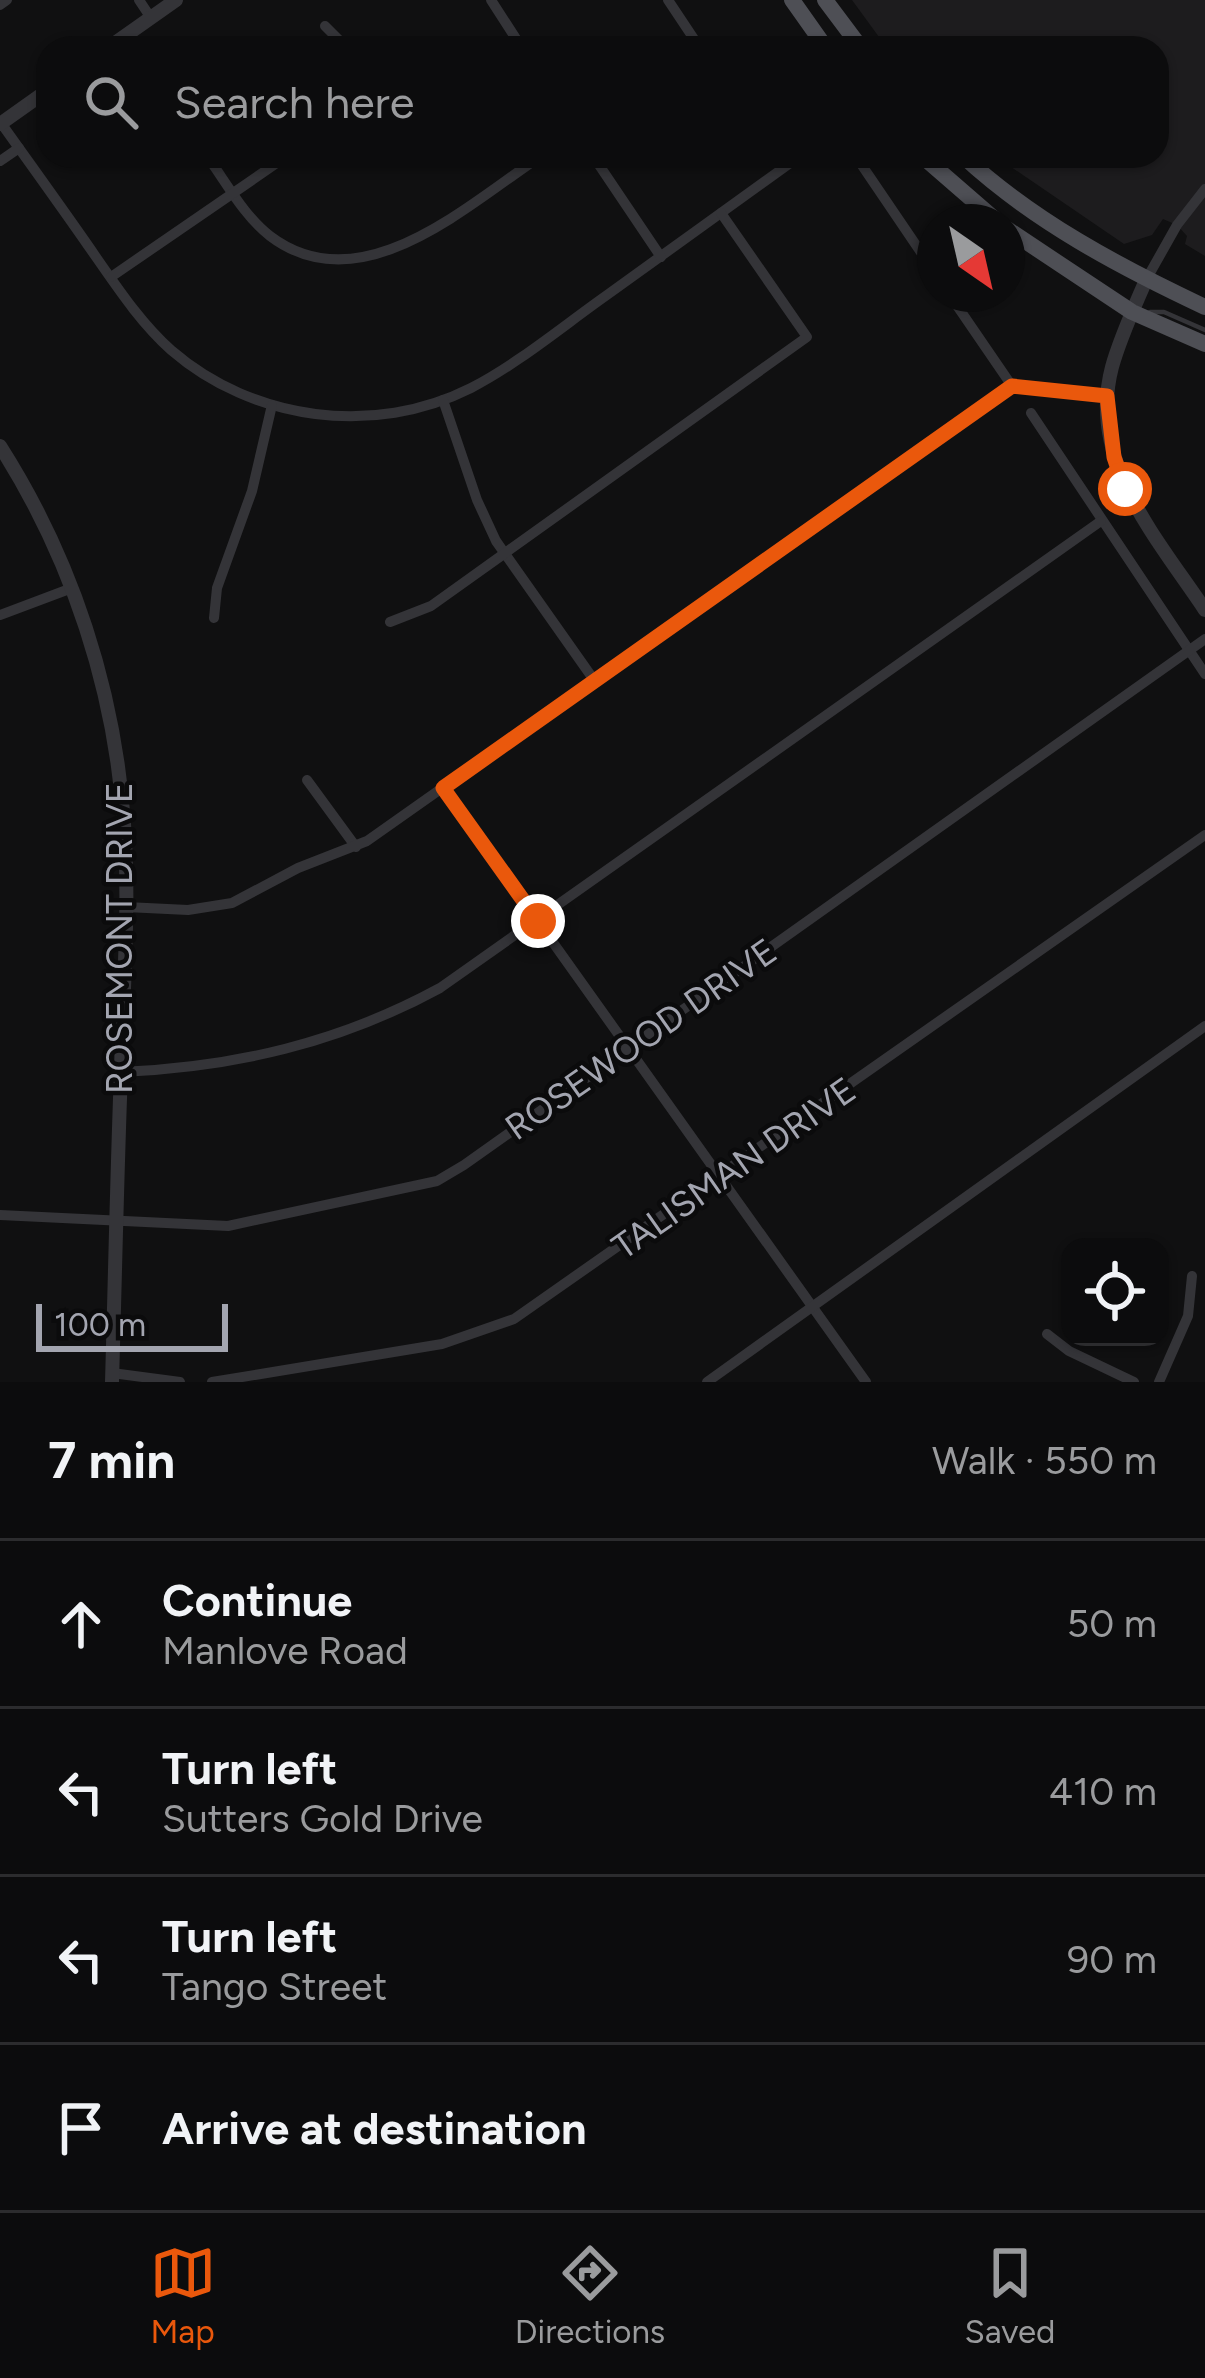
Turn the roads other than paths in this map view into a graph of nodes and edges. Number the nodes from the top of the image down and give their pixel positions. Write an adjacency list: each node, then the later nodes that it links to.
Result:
1 (8, 0): 8 (street)
2 (139, 0): 9 (street)
3 (176, 0): 9 (street)
4 (491, 0): 13 (street)
5 (668, 0): 14 (street)
6 (792, 0): 15 (main road)
7 (825, 0): 16 (main road)
8 (0, 5)
9 (151, 18): 11 (street)
10 (325, 26): 12 (street)
11 (125, 36)
12 (335, 36)
13 (515, 36)
14 (692, 36)
15 (818, 36)
16 (852, 36)
17 (36, 98): 18 (street)
18 (1, 123): 19 (street)
19 (19, 148): 20 (street); 36 (street)
20 (0, 161)
21 (215, 168): 30 (street)
22 (269, 168): 30 (street)
23 (523, 168): 30 (street)
24 (601, 168): 35 (street)
25 (783, 168): 32 (street)
26 (865, 168): 34 (street)
27 (936, 168): 31 (main road)
28 (978, 168): 37 (main road)
29 (1205, 189): 37 (street)
30 (233, 193): 36 (street)
31 (977, 204)
32 (721, 213): 35 (street); 50 (street)
33 (1025, 241): 40 (main road)
34 (917, 246)
35 (661, 256): 45 (street)
36 (111, 277): 46 (street)
37 (1146, 280): 38 (main road); 40 (street)
38 (1205, 307)
39 (962, 312): 43 (street)
40 (1132, 312): 41 (lane); 42 (main road); 44 (street)
41 (1205, 330)
42 (1205, 344)
43 (1012, 386): 44 (street); 59 (street)
44 (1107, 396): 52 (street)
45 (443, 400): 46 (street); 50 (street)
46 (272, 405): 54 (street)
47 (1031, 413): 49 (street)
48 (0, 446): 51 (street, ROSEMONT DRIVE)
49 (1101, 521): 57 (street); 65 (street)
50 (505, 553): 55 (street); 59 (street)
51 (72, 588): 53 (street); 64 (street, ROSEMONT DRIVE)
52 (1205, 610)
53 (0, 615)
54 (214, 618)
55 (390, 622)
56 (1205, 639): 57 (street, ROSEWOOD DRIVE)
57 (1190, 650): 58 (street); 67 (street, ROSEWOOD DRIVE)
58 (1205, 674)
59 (594, 680): 61 (street)
60 (307, 780): 63 (street)
61 (443, 788): 63 (street); 65 (street)
62 (1205, 835): 69 (street, TALISMAN DRIVE)
63 (356, 847): 64 (street)
64 (126, 907): 68 (street, ROSEMONT DRIVE)
65 (538, 921): 67 (street); 68 (street)
66 (1205, 1026): 73 (street)
67 (628, 1049): 69 (street); 71 (street, ROSEWOOD DRIVE)
68 (121, 1072): 71 (street, ROSEMONT DRIVE)
69 (719, 1178): 73 (street); 77 (street, TALISMAN DRIVE)
70 (0, 1215): 71 (street, ROSEWOOD DRIVE)
71 (116, 1222): 75 (street, ROSEMONT DRIVE)
72 (1192, 1276): 81 (street)
73 (812, 1306): 78 (street); 79 (street)
74 (1047, 1334): 80 (street)
75 (112, 1378): 76 (street)
76 (181, 1382)
77 (212, 1382)
78 (707, 1382)
79 (866, 1382)
80 (1134, 1382)
81 (1160, 1382)

